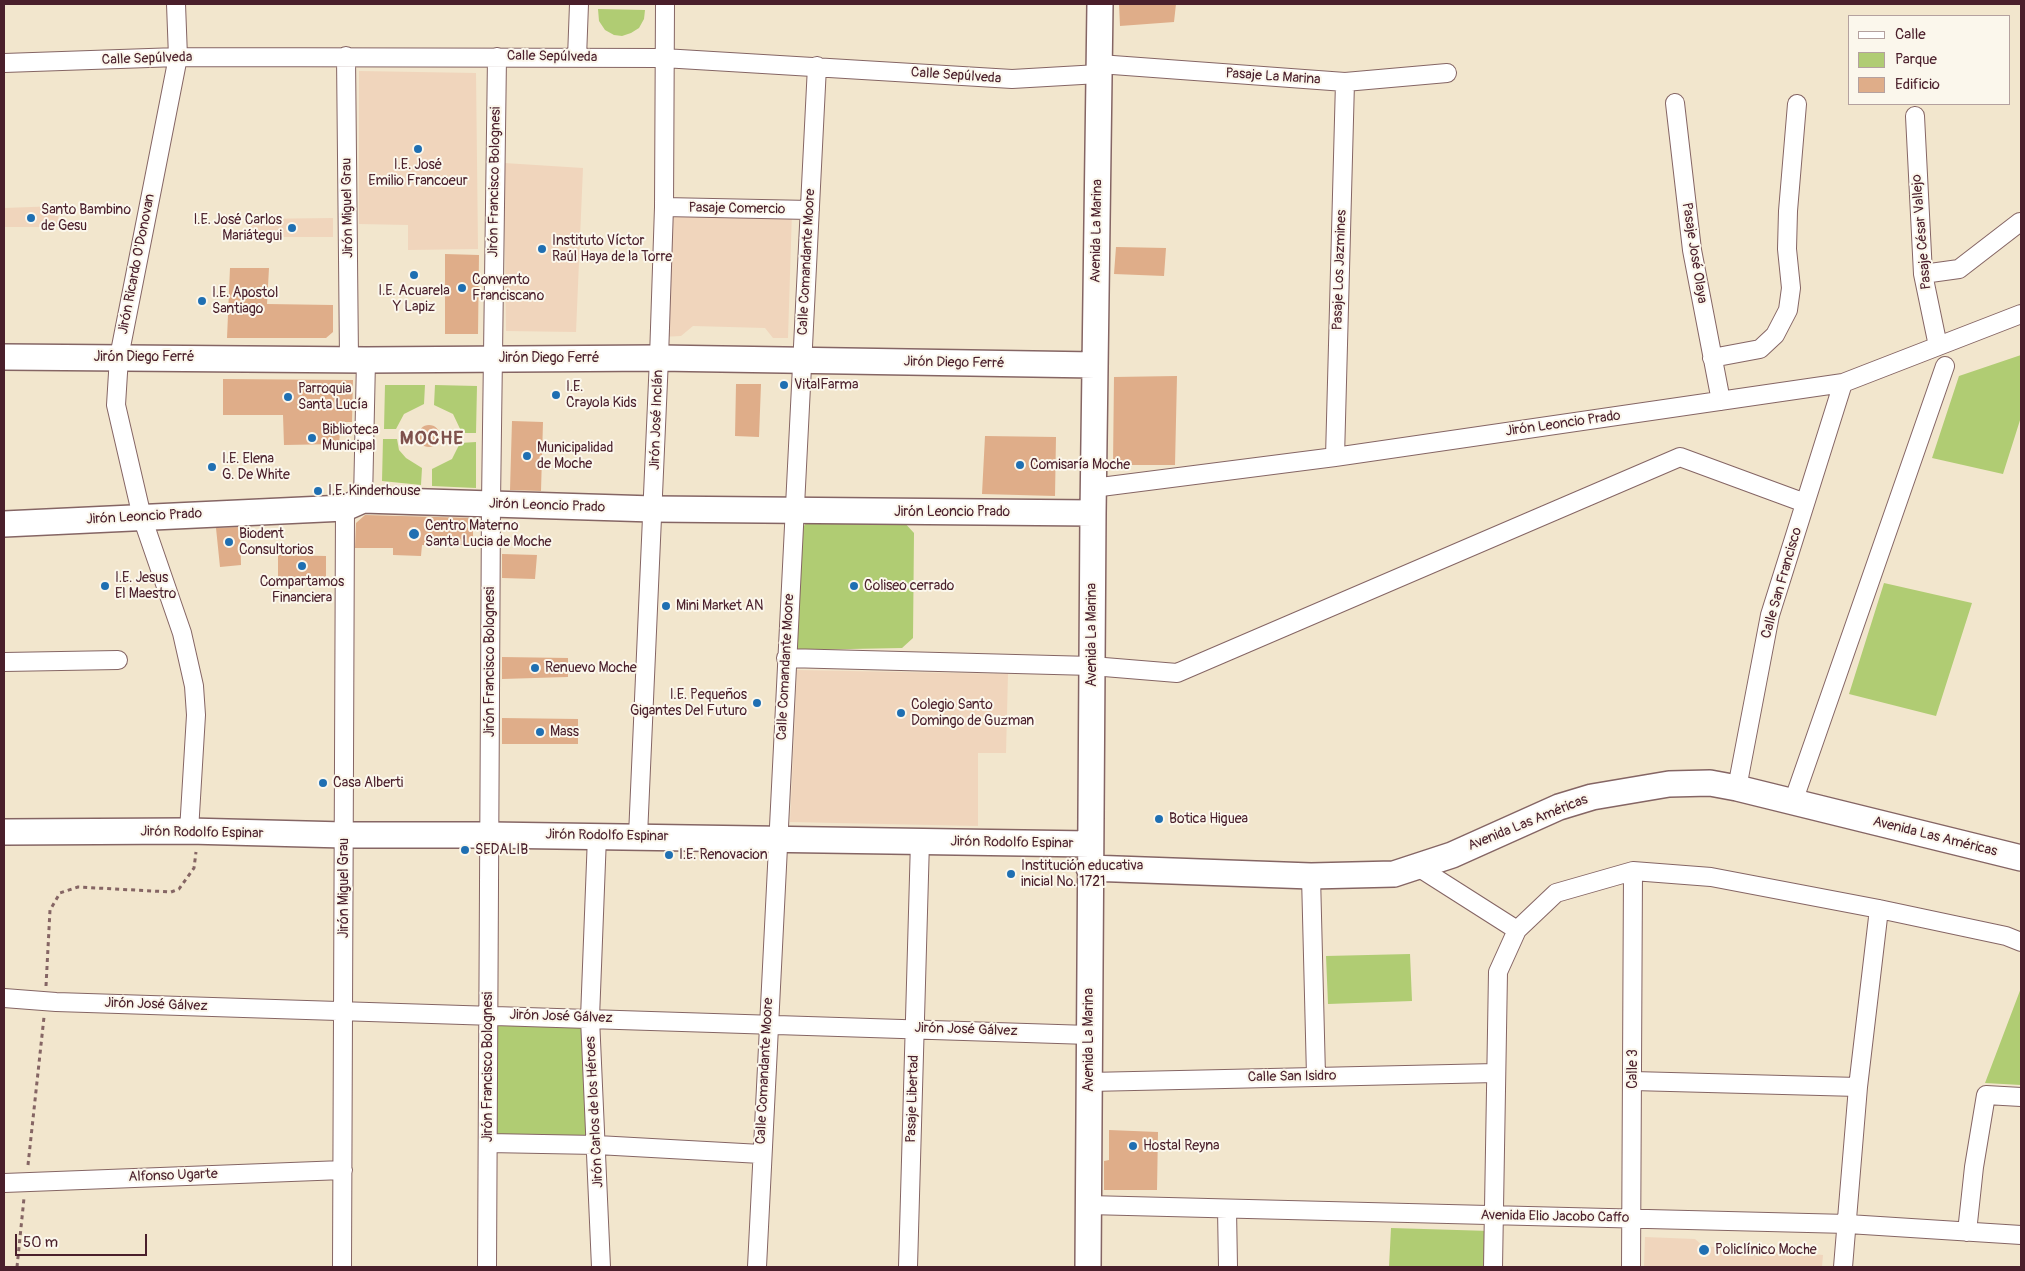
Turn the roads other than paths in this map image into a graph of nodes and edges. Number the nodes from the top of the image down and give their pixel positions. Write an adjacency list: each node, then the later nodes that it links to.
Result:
1 (176, 4): 6 (street, Jirón Ricardo O'Donovan)
2 (579, 4): 8 (street)
3 (665, 4): 9 (street, Jirón José Inclán)
4 (1100, 4): 12 (street, Avenida La Marina)
5 (346, 56): 6 (street, Calle Sepúlveda); 7 (street, Calle Sepúlveda); 28 (street, Jirón Miguel Grau)
6 (178, 57): 10 (street, Calle Sepúlveda); 25 (street, Jirón Ricardo O'Donovan)
7 (497, 57): 8 (street, Calle Sepúlveda); 29 (street, Jirón Francisco Bolognesi)
8 (577, 58): 9 (street, Calle Sepúlveda)
9 (663, 58): 11 (street, Calle Sepúlveda); 18 (street, Jirón José Inclán)
10 (4, 63)
11 (817, 66): 12 (street, Calle Sepúlveda); 19 (street, Calle Comandante Moore)
12 (1099, 69): 14 (street, Pasaje La Marina); 31 (street, Avenida La Marina)
13 (1447, 73): 14 (street, Pasaje La Marina)
14 (1345, 82): 35 (street, Pasaje Los Jazmines)
15 (1675, 103): 27 (street, Pasaje José Olaya)
16 (1797, 104): 27 (street)
17 (1915, 116): 21 (street, Pasaje César Vallejo)
18 (664, 207): 19 (street, Pasaje Comercio); 26 (street, Jirón José Inclán)
19 (810, 210): 30 (street, Calle Comandante Moore)
20 (2020, 222): 21 (street)
21 (1923, 274): 23 (street, Pasaje César Vallejo)
22 (2021, 314): 23 (street, Jirón Leoncio Prado)
23 (1938, 346): 33 (street, Jirón Leoncio Prado)
24 (4, 357): 25 (street, Jirón Diego Ferré)
25 (119, 357): 28 (street, Jirón Diego Ferré); 43 (street, Jirón Ricardo O'Donovan)
26 (659, 358): 29 (street, Jirón Diego Ferré); 30 (street, Jirón Diego Ferré); 40 (street, Jirón José Inclán)
27 (1712, 358): 34 (street, Pasaje José Olaya)
28 (358, 359): 29 (street, Jirón Diego Ferré); 38 (street, Jirón Miguel Grau)
29 (493, 359): 39 (street, Jirón Francisco Bolognesi)
30 (802, 361): 31 (street, Jirón Diego Ferré); 41 (street, Calle Comandante Moore)
31 (1095, 365): 36 (street, Avenida La Marina)
32 (1945, 366): 50 (street)
33 (1843, 383): 34 (street, Jirón Leoncio Prado); 37 (street, Calle San Francisco)
34 (1721, 401): 35 (street, Jirón Leoncio Prado)
35 (1334, 458): 36 (street, Jirón Leoncio Prado)
36 (1093, 488): 42 (street, Avenida La Marina)
37 (1805, 503): 48 (street); 49 (street, Calle San Francisco)
38 (354, 504): 39 (street, Jirón Leoncio Prado); 43 (street, Jirón Leoncio Prado); 54 (street, Jirón Miguel Grau)
39 (491, 504): 40 (street, Jirón Leoncio Prado); 53 (street, Jirón Francisco Bolognesi)
40 (653, 509): 41 (street, Jirón Leoncio Prado); 56 (street, Jirón José Inclán)
41 (794, 511): 42 (street, Jirón Leoncio Prado); 45 (street, Calle Comandante Moore)
42 (1093, 513): 48 (street, Avenida La Marina)
43 (142, 517): 44 (street, Jirón Leoncio Prado); 51 (street, Jirón Ricardo O'Donovan)
44 (4, 524)
45 (786, 658): 48 (street); 57 (street, Calle Comandante Moore)
46 (118, 660): 47 (street)
47 (4, 662)
48 (1092, 666): 59 (street, Avenida La Marina)
49 (1737, 788): 50 (street, Avenida Las Américas); 61 (street, Avenida Las Américas)
50 (1794, 802): 60 (street, Avenida Las Américas)
51 (192, 826): 52 (street, Jirón Rodolfo Espinar); 54 (street, Jirón Rodolfo Espinar)
52 (4, 832)
53 (490, 834): 54 (street, Jirón Rodolfo Espinar); 55 (street, Jirón Rodolfo Espinar); 70 (street, Jirón Francisco Bolognesi)
54 (344, 836): 69 (street, Jirón Miguel Grau)
55 (597, 836): 56 (street, Jirón Rodolfo Espinar); 71 (street, Jirón Carlos de los Héroes)
56 (638, 836): 57 (street, Jirón Rodolfo Espinar)
57 (777, 839): 58 (street, Jirón Rodolfo Espinar); 72 (street, Calle Comandante Moore)
58 (920, 841): 59 (street, Jirón Rodolfo Espinar); 73 (street, Pasaje Libertad)
59 (1090, 844): 62 (street, Avenida La Marina)
60 (2021, 858)
61 (1418, 867): 64 (street, Avenida Las Américas); 66 (street)
62 (1090, 868): 64 (street, Avenida Las Américas); 74 (street, Avenida La Marina)
63 (1633, 871): 65 (street); 66 (street); 77 (street, Calle 3)
64 (1311, 876): 76 (street)
65 (1879, 909): 67 (street); 79 (street)
66 (1517, 930): 75 (street)
67 (2021, 942)
68 (4, 998): 69 (street, Jirón José Gálvez)
69 (344, 1011): 70 (street, Jirón José Gálvez); 84 (street, Jirón Miguel Grau)
70 (488, 1015): 71 (street, Jirón José Gálvez); 81 (street, Jirón Francisco Bolognesi)
71 (590, 1018): 72 (street, Jirón José Gálvez); 82 (street, Jirón Carlos de los Héroes)
72 (767, 1024): 73 (street, Jirón José Gálvez); 83 (street, Calle Comandante Moore)
73 (916, 1028): 74 (street, Jirón José Gálvez); 97 (street, Pasaje Libertad)
74 (1089, 1035): 78 (street, Avenida La Marina)
75 (1496, 1073): 76 (street, Calle San Isidro); 88 (street)
76 (1316, 1076): 78 (street, Calle San Isidro)
77 (1633, 1081): 79 (street); 89 (street, Calle 3)
78 (1089, 1082): 86 (street, Avenida La Marina)
79 (1858, 1087): 90 (street)
80 (2021, 1097): 91 (street)
81 (488, 1143): 82 (street); 94 (street, Jirón Francisco Bolognesi)
82 (597, 1145): 83 (street); 95 (street, Jirón Carlos de los Héroes)
83 (761, 1154): 96 (street, Calle Comandante Moore)
84 (343, 1170): 85 (street, Alfonso Ugarte); 93 (street, Jirón Miguel Grau)
85 (4, 1183)
86 (1088, 1205): 87 (street, Avenida Elio Jacobo Caffo); 98 (street, Avenida La Marina)
87 (1227, 1209): 88 (street, Avenida Elio Jacobo Caffo); 99 (street)
88 (1494, 1216): 89 (street, Avenida Elio Jacobo Caffo); 100 (street)
89 (1632, 1219): 90 (street, Avenida Elio Jacobo Caffo); 101 (street, Calle 3)
90 (1848, 1224): 91 (street, Avenida Elio Jacobo Caffo); 102 (street)
91 (1967, 1232): 92 (street, Avenida Elio Jacobo Caffo)
92 (2021, 1235)
93 (342, 1267)
94 (487, 1267)
95 (601, 1267)
96 (756, 1267)
97 (908, 1267)
98 (1088, 1267)
99 (1228, 1267)
100 (1493, 1267)
101 (1631, 1267)
102 (1842, 1267)

